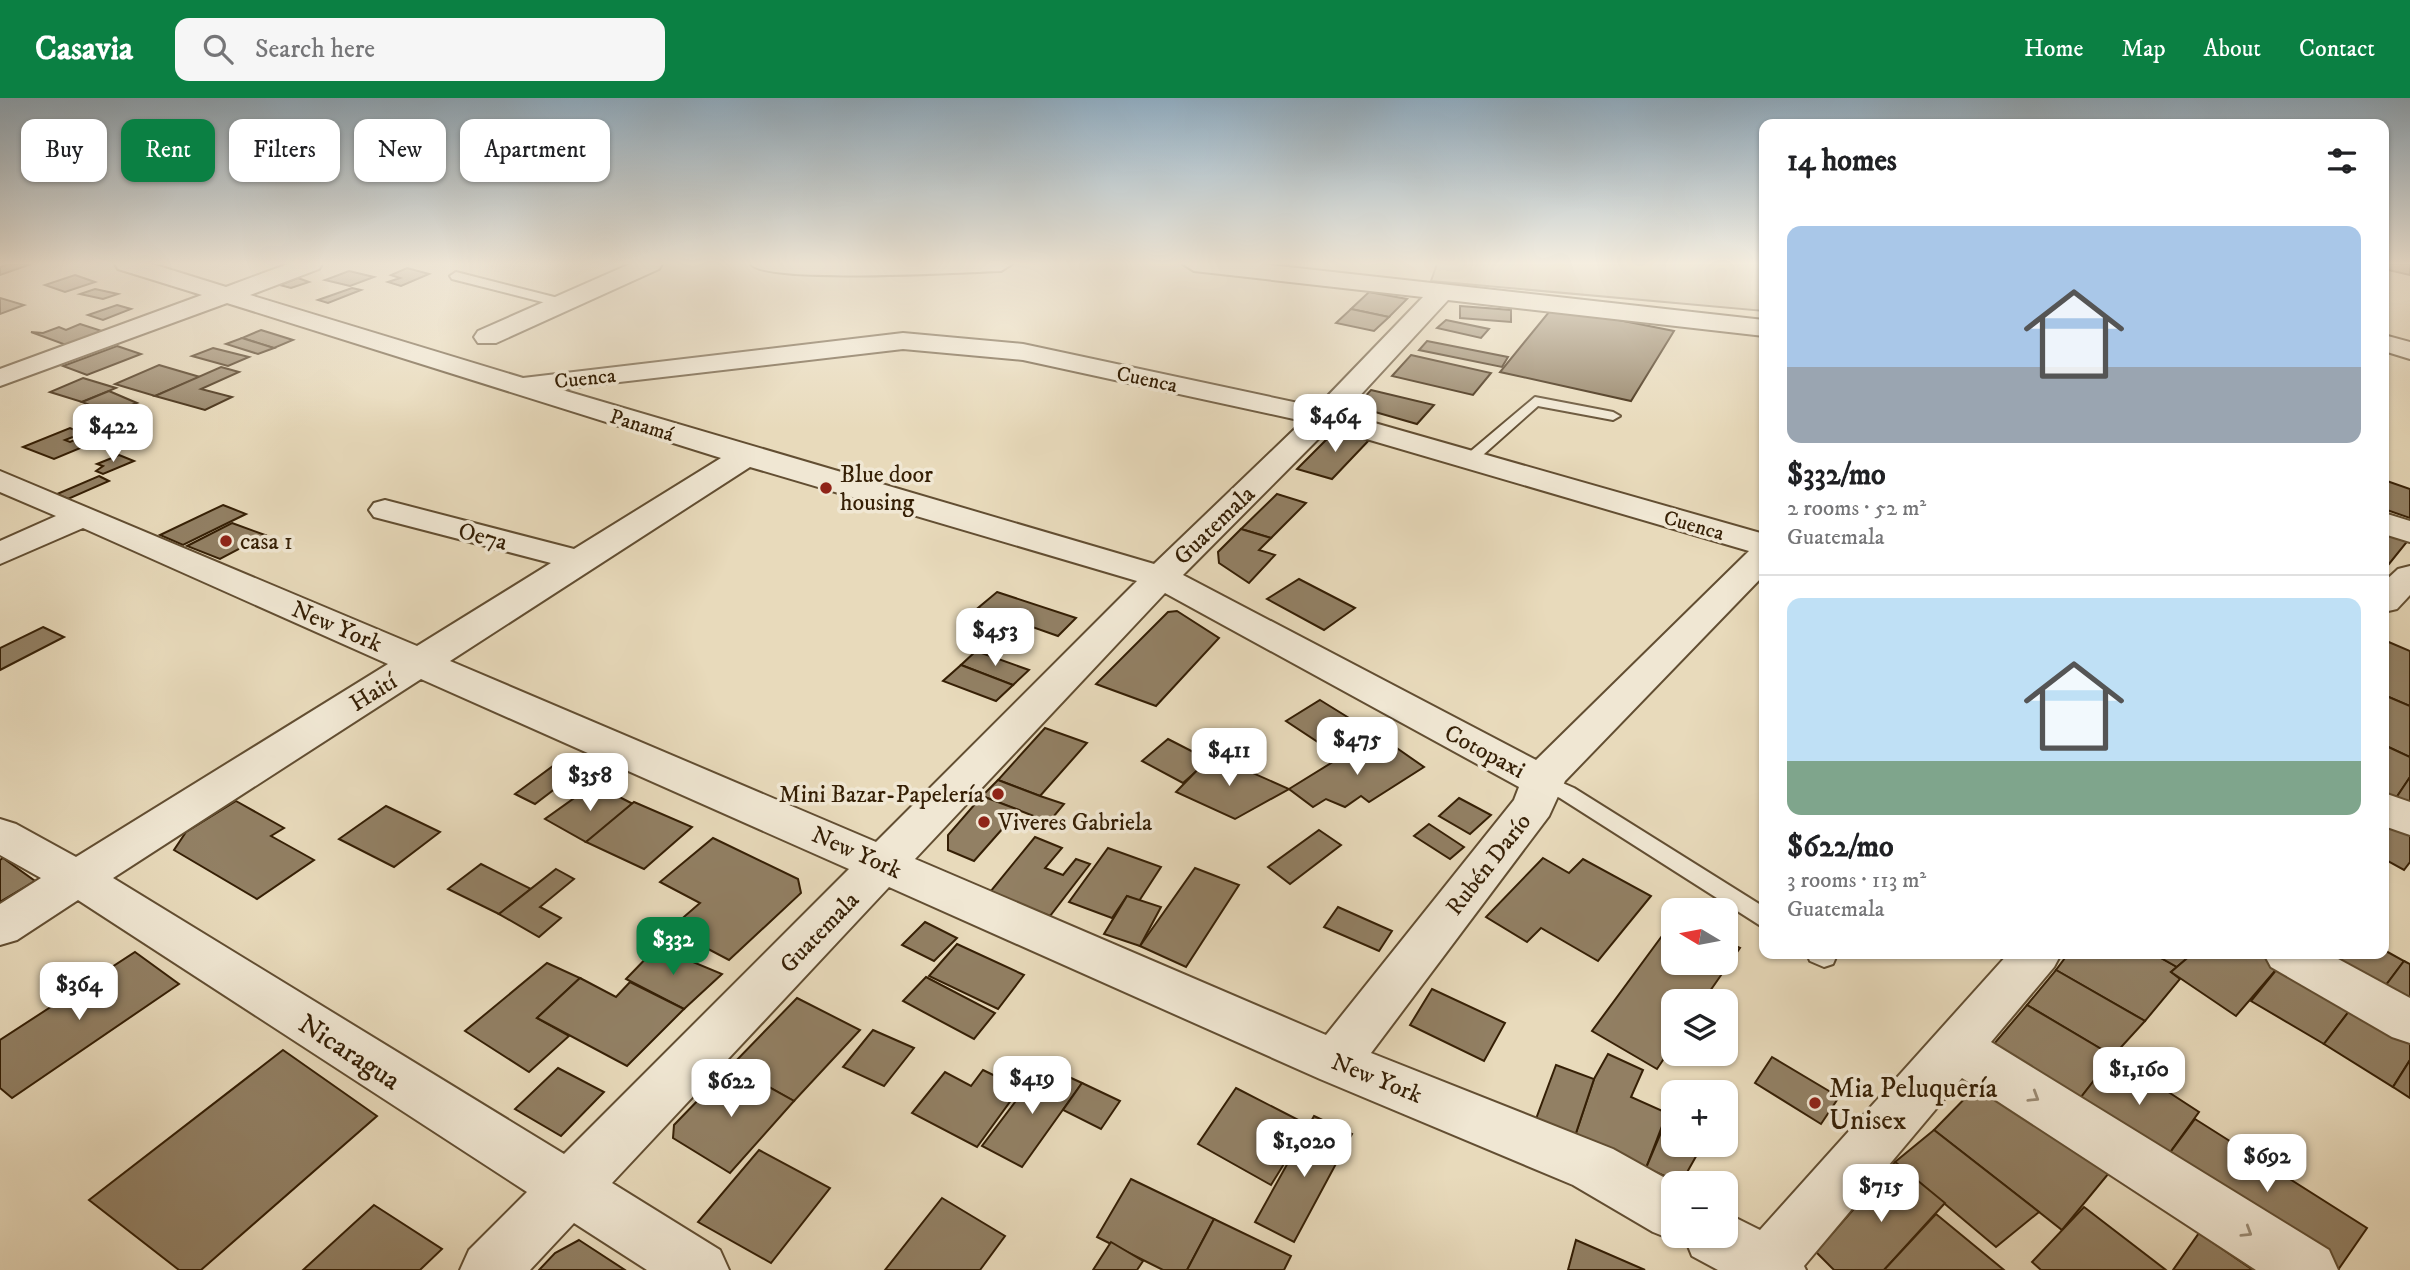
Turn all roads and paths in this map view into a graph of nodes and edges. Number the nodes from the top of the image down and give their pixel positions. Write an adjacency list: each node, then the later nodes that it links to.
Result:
1 (162, 319): 10 (street)
2 (298, 319): 11 (street, Panamá)
3 (527, 319): 7 (street)
4 (1416, 319): 13 (street, Guatemala)
5 (1687, 319): 6 (street)
6 (1759, 327)
7 (487, 337)
8 (2389, 345): 9 (street)
9 (2410, 351)
10 (0, 378)
11 (513, 385): 13 (street, Cuenca); 14 (street, Panamá)
12 (1613, 416): 15 (lane)
13 (1323, 417): 15 (street, Cuenca); 26 (street, Guatemala)
14 (746, 456): 24 (street, Haití); 26 (street, Panamá)
15 (1470, 459): 21 (street, Cuenca)
16 (0, 480): 18 (street, New York)
17 (385, 510): 24 (street, Oe7a)
18 (81, 517): 22 (street); 28 (street, New York)
19 (2389, 525): 20 (street)
20 (2410, 533)
21 (1759, 544)
22 (0, 554)
23 (1759, 560): 29 (street, Rubén Darío)
24 (581, 561): 28 (street, Haití)
25 (2410, 576): 27 (street)
26 (1161, 577): 29 (street, Cotopaxi); 33 (street, Guatemala)
27 (2389, 596)
28 (420, 662): 33 (street, New York); 34 (street, Haití)
29 (1542, 781): 35 (lane, Cotopaxi); 41 (street, Rubén Darío)
30 (2389, 810): 31 (street)
31 (2410, 820)
32 (0, 835): 34 (street, Nicaragua)
33 (885, 864): 41 (street, New York); 42 (street, Guatemala)
34 (78, 878): 36 (street, Haití); 42 (street, Nicaragua)
35 (1759, 916)
36 (0, 927)
37 (2032, 959): 40 (street)
38 (2297, 959): 39 (street)
39 (2410, 1022)
40 (1956, 1047): 45 (street); 48 (street, one-way to 48)
41 (1338, 1063): 43 (street, New York)
42 (569, 1190): 46 (street, Guatemala); 47 (street, Nicaragua)
43 (1661, 1206)
44 (1734, 1248): 45 (street)
45 (1768, 1268)
46 (491, 1270)
47 (699, 1270)
48 (2308, 1270)

